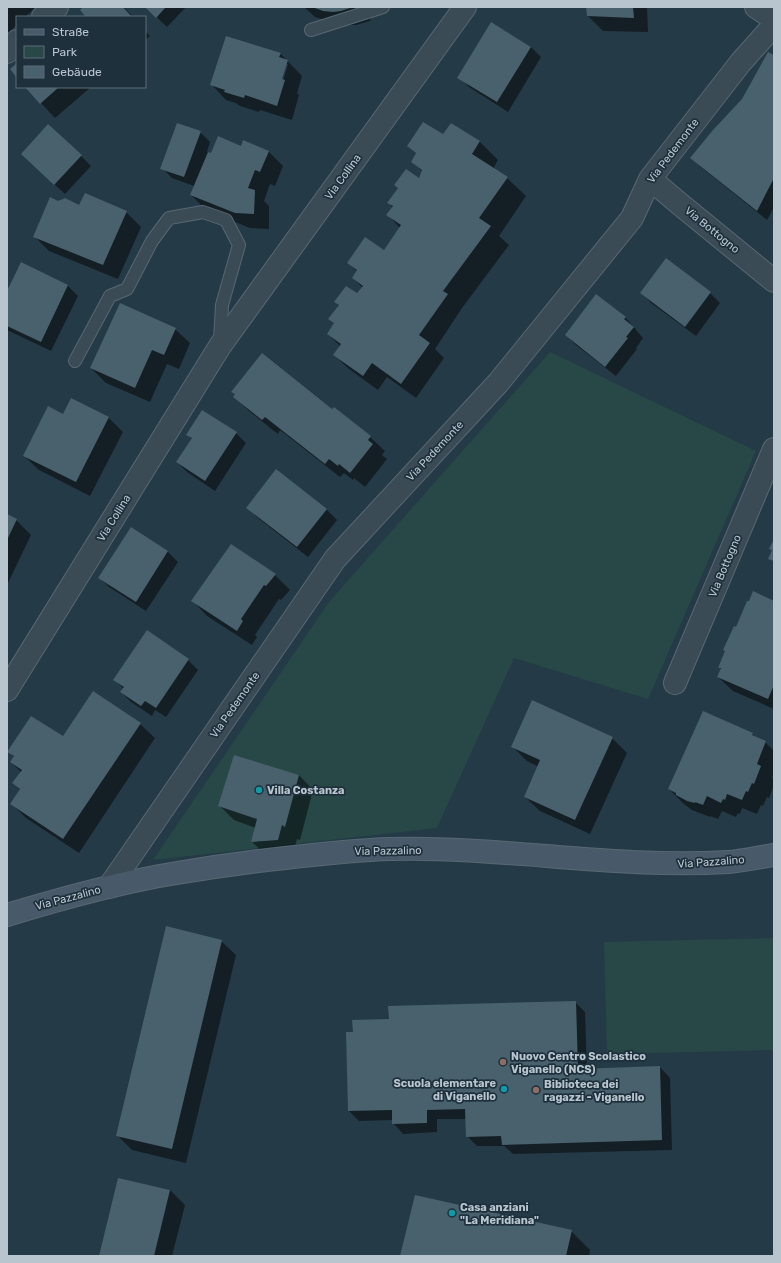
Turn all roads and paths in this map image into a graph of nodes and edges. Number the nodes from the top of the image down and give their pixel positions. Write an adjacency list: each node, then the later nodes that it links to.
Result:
1 (57, 7): 5 (street)
2 (383, 7): 8 (lane)
3 (465, 7): 13 (street, Via Collina)
4 (756, 7): 6 (street)
5 (44, 16)
6 (774, 18)
7 (774, 25): 11 (street, Via Pedemonte)
8 (311, 30)
9 (16, 42): 10 (street)
10 (7, 52)
11 (650, 179): 12 (street, Via Bottogno); 19 (street, Via Pedemonte)
12 (774, 281)
13 (220, 346): 14 (lane, Via Collina); 17 (street, Via Collina)
14 (75, 362)
15 (774, 449): 16 (street, Via Bottogno)
16 (675, 683)
17 (7, 690)
18 (774, 855): 19 (main road, Via Pazzalino)
19 (109, 887): 20 (main road, Via Pazzalino)
20 (7, 915)

